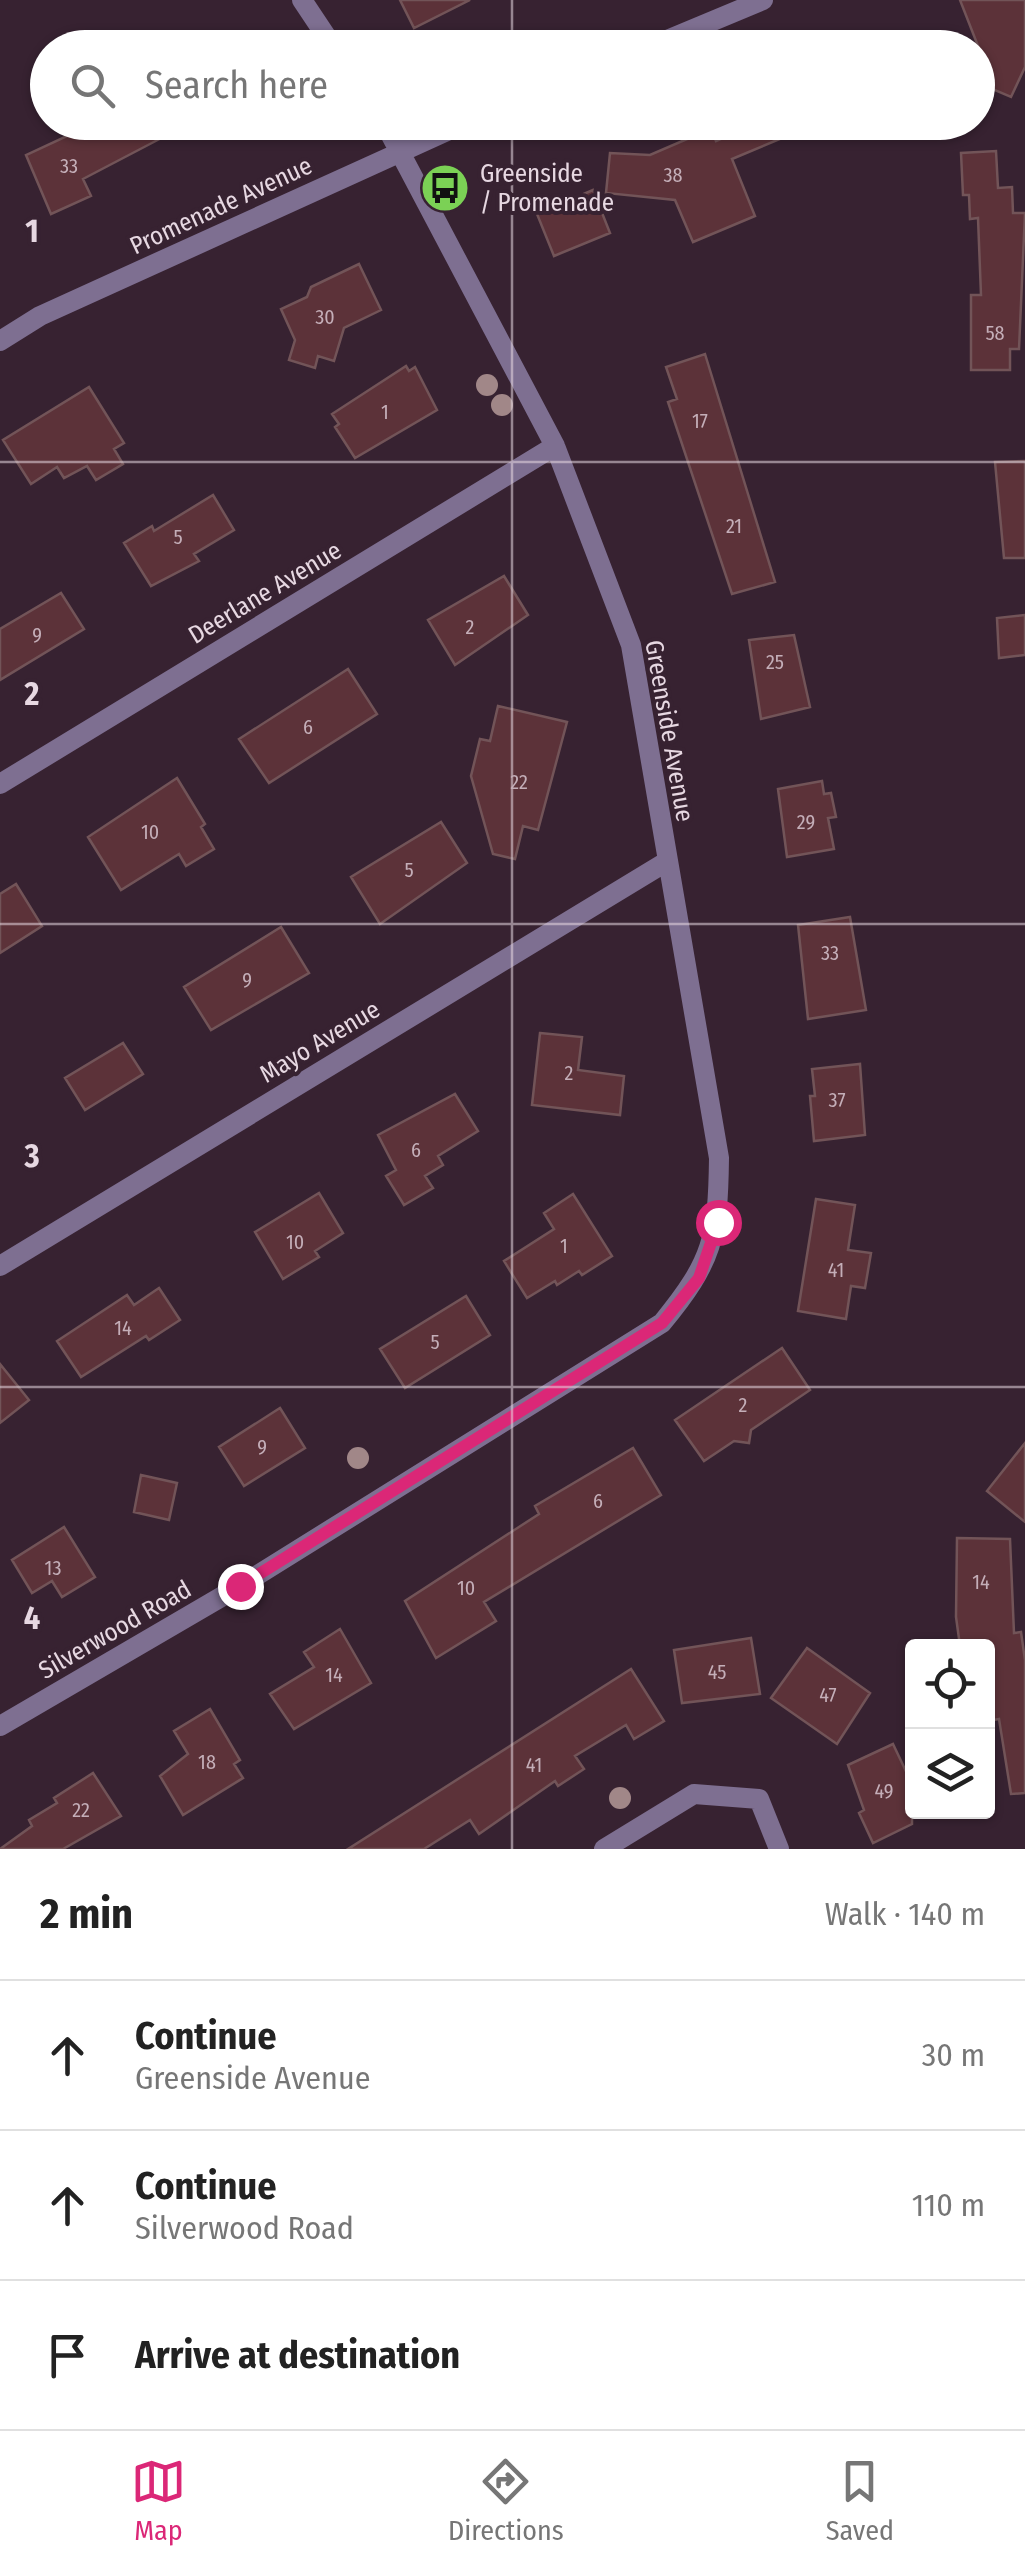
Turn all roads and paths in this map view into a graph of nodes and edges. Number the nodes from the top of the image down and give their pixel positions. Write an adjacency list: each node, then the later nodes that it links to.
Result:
1 (302, 0): 3 (street)
2 (763, 0): 4 (street)
3 (322, 30)
4 (691, 30)
5 (396, 140): 7 (street, Greenside Avenue)
6 (425, 140): 7 (street, Promenade Avenue)
7 (402, 150): 8 (street, Promenade Avenue); 9 (street, Greenside Avenue)
8 (0, 341)
9 (555, 446): 10 (street, Deerlane Avenue); 11 (street, Greenside Avenue)
10 (0, 784)
11 (666, 862): 12 (street, Mayo Avenue); 13 (street, Greenside Avenue)
12 (0, 1266)
13 (662, 1323): 14 (street, Silverwood Road)
14 (0, 1726)
15 (604, 1849): 16 (street)
16 (779, 1849)

